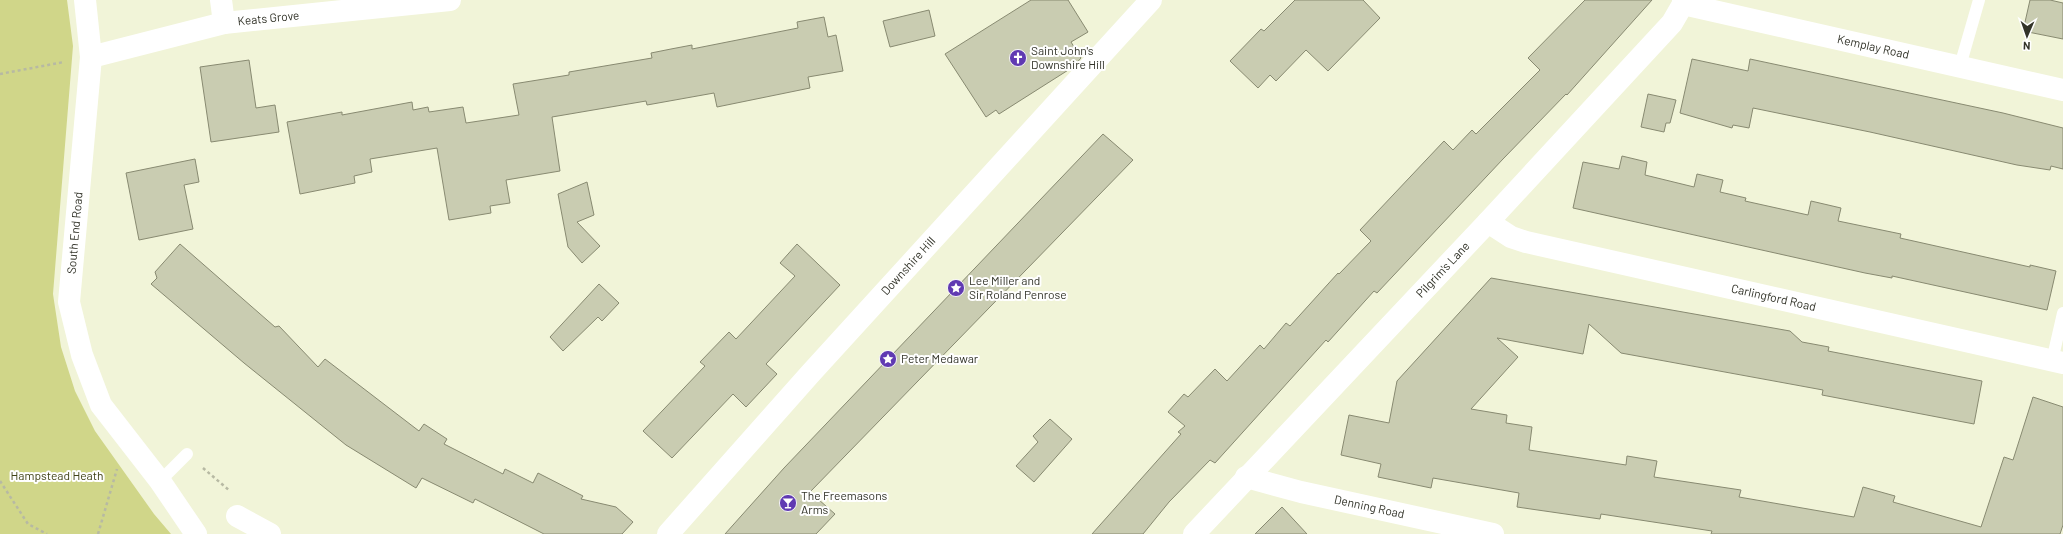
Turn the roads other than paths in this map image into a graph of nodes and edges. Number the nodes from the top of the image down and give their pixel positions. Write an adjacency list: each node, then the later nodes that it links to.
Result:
1 (85, 0): 9 (street, South End Road)
2 (221, 0): 8 (street)
3 (450, 0): 7 (street, Keats Grove)
4 (1150, 0): 21 (street, Downshire Hill)
5 (1979, 0): 10 (lane)
6 (1683, 2): 10 (street, Kemplay Road); 12 (street, Pilgrim's Lane)
7 (320, 6): 8 (street, Keats Grove)
8 (224, 23): 9 (street, Keats Grove)
9 (91, 57): 17 (street, South End Road)
10 (1960, 66): 11 (street, Kemplay Road)
11 (2063, 90)
12 (1488, 222): 14 (street, Carlingford Road); 16 (street, Pilgrim's Lane)
13 (2063, 313): 14 (lane)
14 (2058, 362)
15 (187, 454): 17 (lane)
16 (1246, 477): 22 (street, Pilgrim's Lane); 23 (street, Denning Road)
17 (160, 482): 19 (street, South End Road)
18 (237, 516): 20 (street)
19 (196, 534)
20 (270, 534)
21 (668, 534)
22 (1194, 534)
23 (1494, 534)

